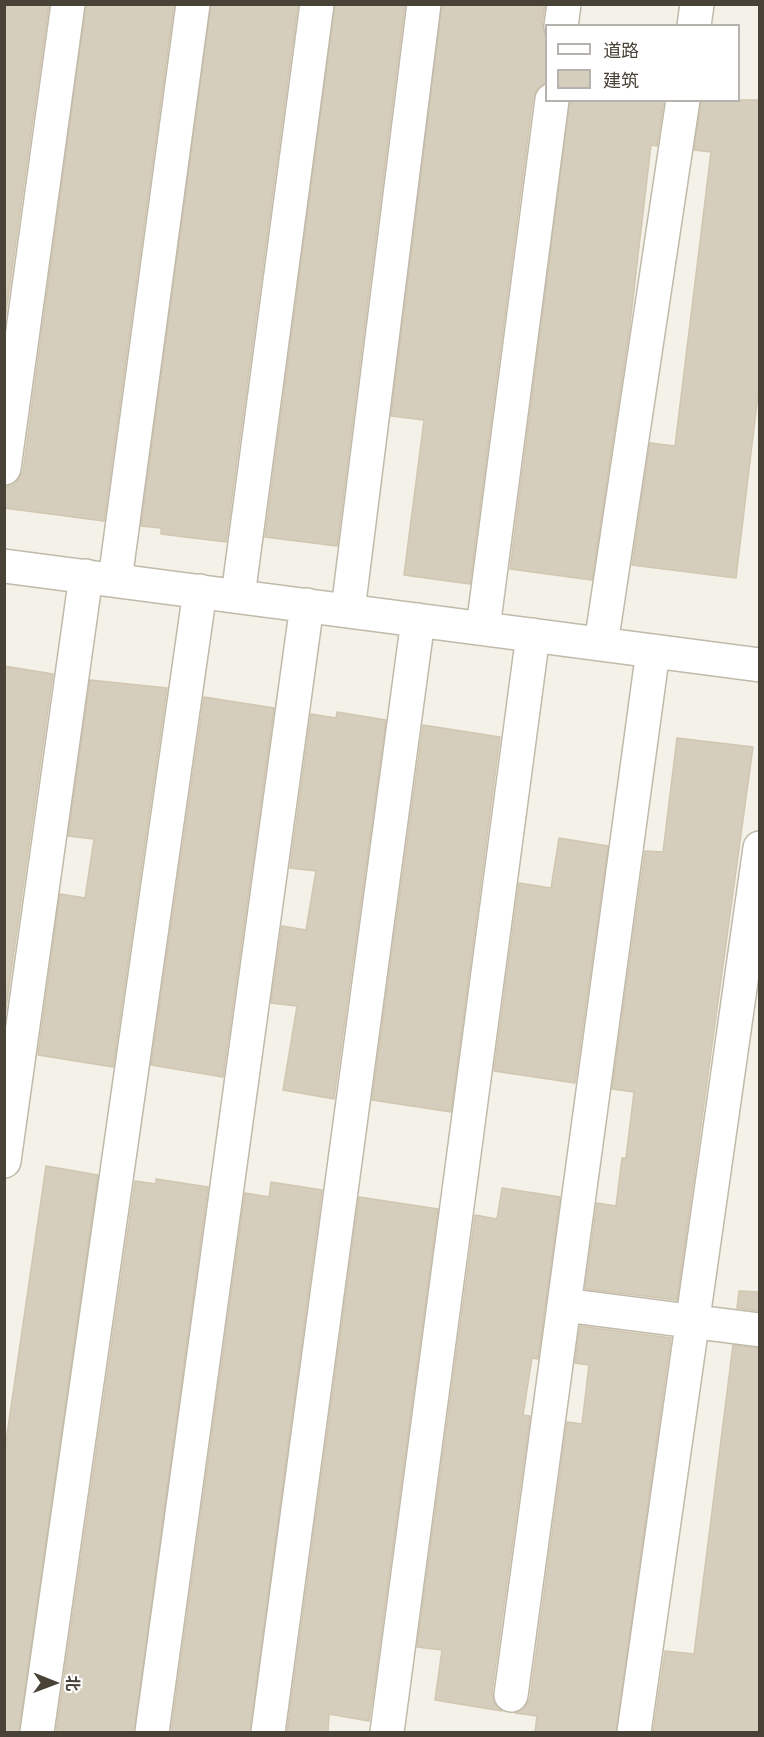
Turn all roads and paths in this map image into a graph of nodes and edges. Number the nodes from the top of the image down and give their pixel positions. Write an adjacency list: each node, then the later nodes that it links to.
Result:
1 (68, 4): 11 (street)
2 (193, 4): 13 (street)
3 (317, 4): 15 (street)
4 (424, 4): 17 (street)
5 (564, 4): 7 (street)
6 (697, 4): 8 (street)
7 (561, 24)
8 (694, 24)
9 (552, 102): 19 (street)
10 (683, 102): 21 (street)
11 (4, 468)
12 (4, 566): 13 (street)
13 (101, 578): 14 (street); 25 (street)
14 (200, 591): 15 (street); 30 (street)
15 (238, 596): 16 (street)
16 (307, 605): 17 (street); 31 (street)
17 (348, 610): 18 (street)
18 (418, 620): 19 (street); 32 (street)
19 (483, 628): 20 (street)
20 (533, 635): 21 (street); 33 (street)
21 (601, 644): 22 (street)
22 (653, 651): 23 (street); 26 (street)
23 (759, 665)
24 (759, 848): 27 (street)
25 (4, 1161)
26 (564, 1305): 27 (street); 29 (street)
27 (692, 1322): 28 (street); 34 (street)
28 (759, 1330)
29 (511, 1695)
30 (37, 1732)
31 (152, 1732)
32 (268, 1732)
33 (387, 1732)
34 (634, 1732)

